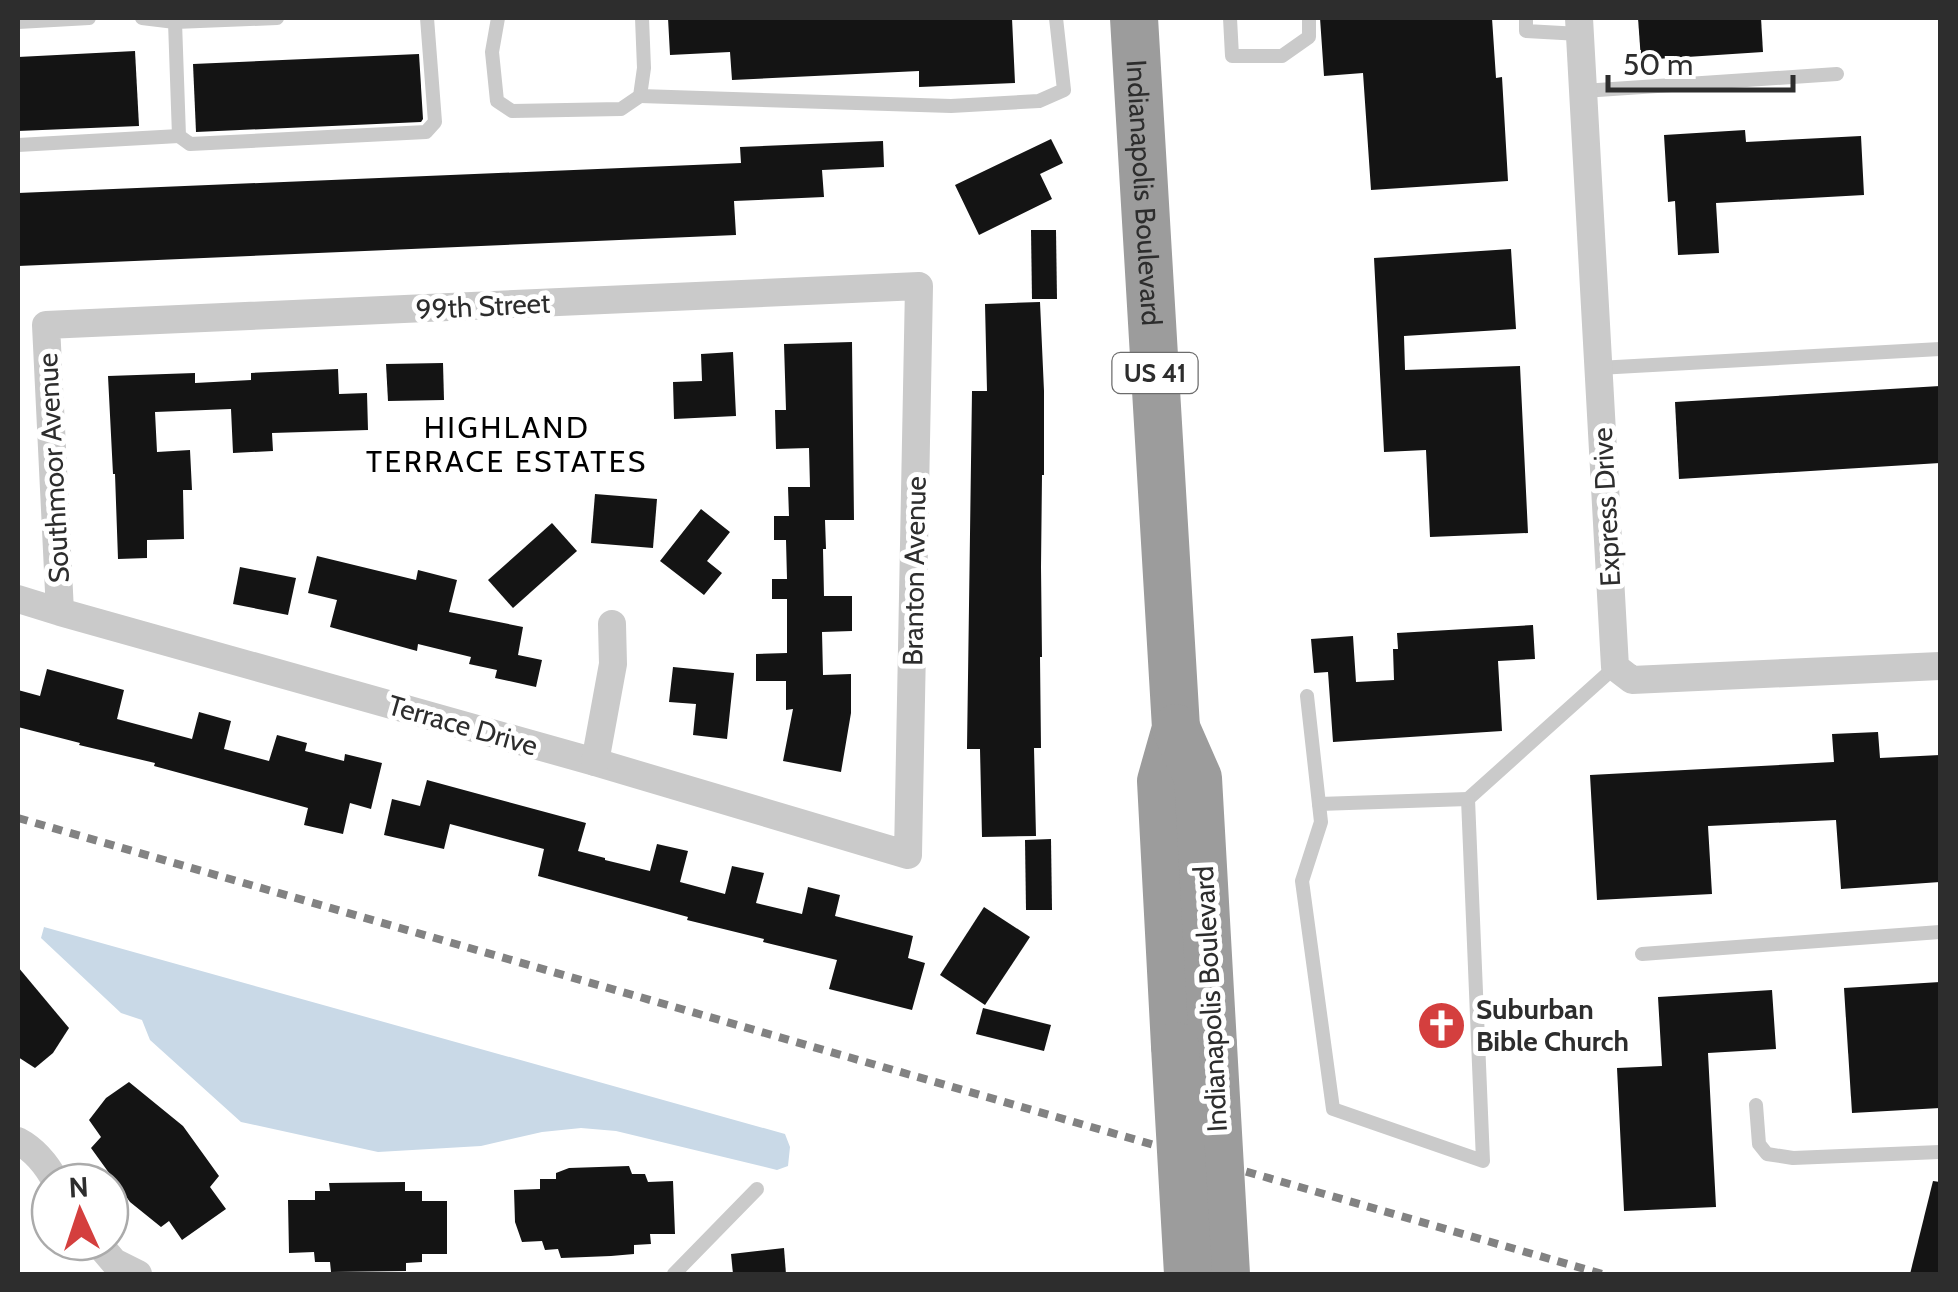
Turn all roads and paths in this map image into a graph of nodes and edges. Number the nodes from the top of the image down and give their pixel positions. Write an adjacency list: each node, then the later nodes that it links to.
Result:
1 (89, 18): 12 (lane)
2 (142, 18): 13 (lane)
3 (277, 18): 13 (lane)
4 (428, 18): 18 (lane)
5 (498, 18): 17 (lane)
6 (642, 18): 17 (lane)
7 (1056, 18): 17 (lane)
8 (1134, 18): 36 (highway, Indianapolis Boulevard / US 41)
9 (1230, 18): 10 (lane)
10 (1309, 18)
11 (1526, 18): 14 (lane)
12 (18, 22)
13 (174, 22): 18 (lane)
14 (1579, 26): 16 (street, Express Drive)
15 (1837, 74): 16 (lane)
16 (1583, 91): 23 (street, Express Drive)
17 (640, 96)
18 (178, 136): 19 (lane)
19 (18, 145)
20 (919, 286): 21 (street, 99th Street); 33 (street, Branton Avenue)
21 (46, 325): 25 (street, Southmoor Avenue)
22 (1940, 350): 23 (lane)
23 (1598, 368): 28 (street, Express Drive)
24 (18, 599): 25 (street, Terrace Drive)
25 (60, 612): 30 (street, Terrace Drive)
26 (612, 624): 30 (street)
27 (1940, 666): 28 (street)
28 (1615, 667): 31 (lane)
29 (1307, 696): 32 (lane)
30 (595, 762): 33 (street, Terrace Drive)
31 (1468, 799): 32 (lane); 32 (lane)
32 (1319, 804)
33 (908, 855)
34 (1940, 932): 35 (lane)
35 (1642, 954)
36 (1194, 1045): 43 (highway, Indianapolis Boulevard / US 41, bridge); 44 (highway, Indianapolis Boulevard / US 41, bridge)
37 (1756, 1105): 39 (lane)
38 (18, 1140): 40 (street)
39 (1940, 1152)
40 (44, 1162)
41 (757, 1189): 42 (lane)
42 (674, 1274)
43 (1188, 1274)
44 (1226, 1274)

